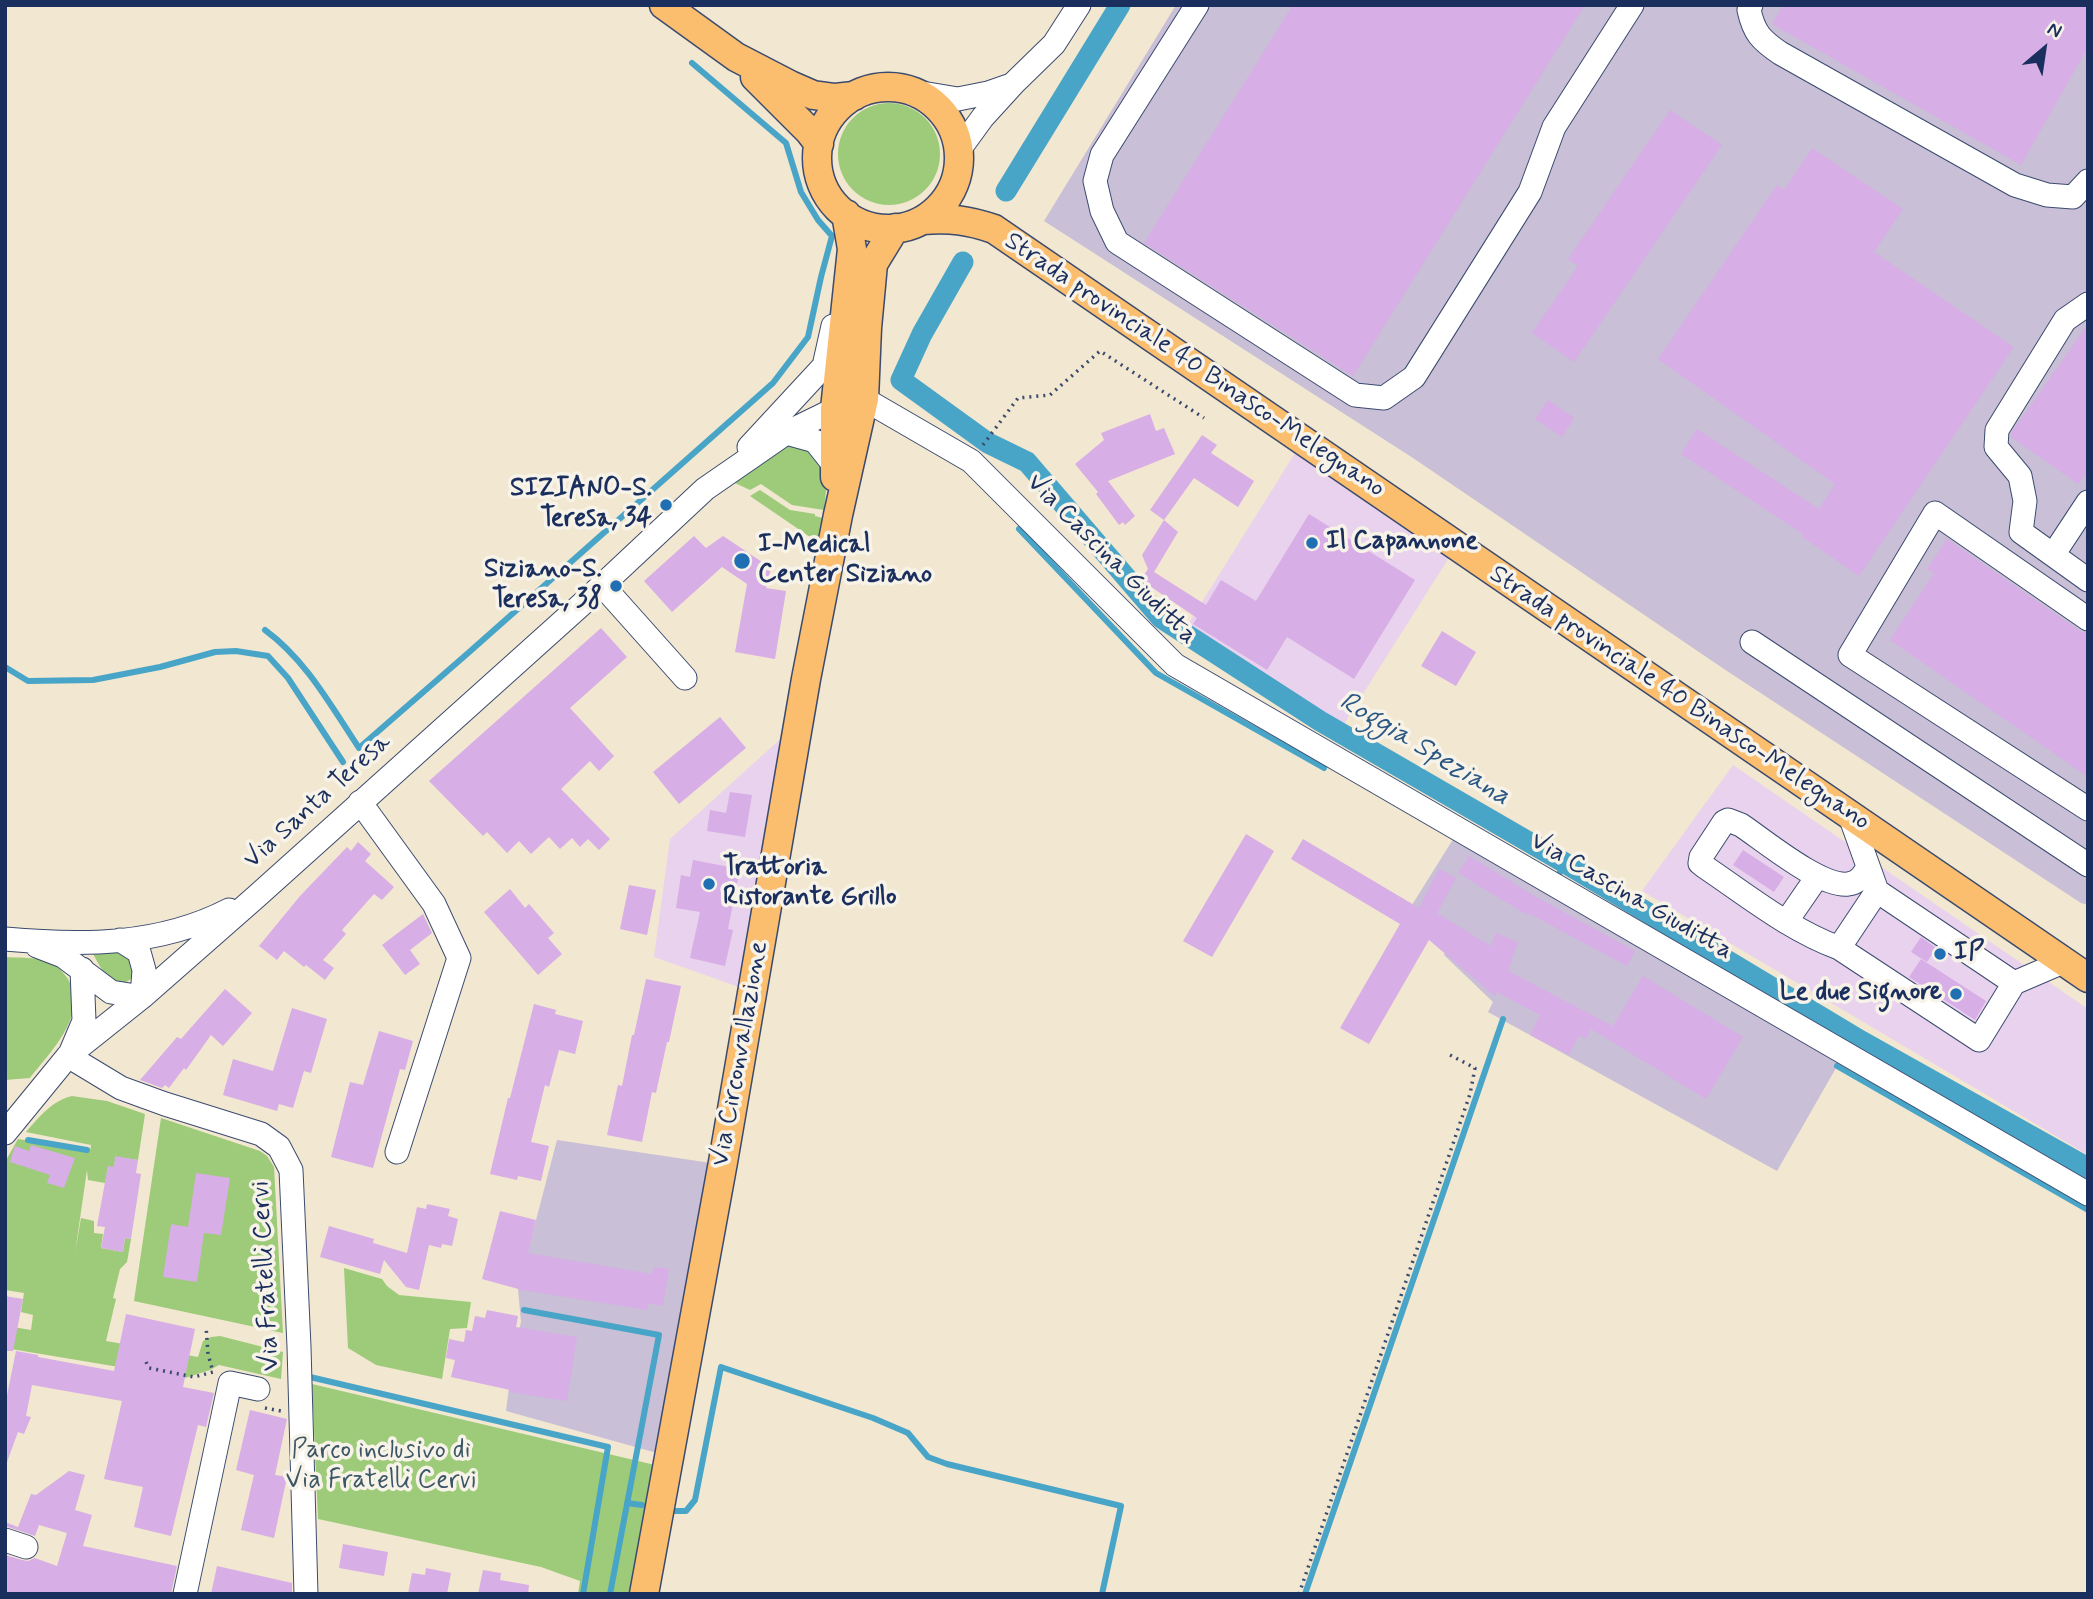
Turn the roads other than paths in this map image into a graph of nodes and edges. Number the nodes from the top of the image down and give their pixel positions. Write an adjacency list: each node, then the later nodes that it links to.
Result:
1 (664, 5): 6 (main road)
2 (1079, 5): 7 (street)
3 (1197, 5): 4 (street)
4 (1632, 5)
5 (1751, 5): 12 (street)
6 (736, 57): 9 (main road); 10 (main road)
7 (1014, 83): 8 (street); 11 (street)
8 (916, 92): 9 (main road); 11 (main road, Strada provinciale 40 Binasco-Melegnano)
9 (854, 96): 10 (main road)
10 (819, 144): 13 (main road)
11 (958, 161): 14 (main road, Strada provinciale 40 Binasco-Melegnano); 16 (main road, Strada provinciale 40 Binasco-Melegnano)
12 (2088, 181)
13 (846, 214): 15 (main road, Strada provinciale 40 Binasco-Melegnano); 17 (main road)
14 (923, 220): 15 (main road, Strada provinciale 40 Binasco-Melegnano); 16 (main road, Strada provinciale 40 Binasco-Melegnano)
15 (895, 228): 17 (main road)
16 (994, 229): 34 (main road, Strada provinciale 40 Binasco-Melegnano)
17 (861, 267): 19 (main road); 20 (main road); 23 (street)
18 (2088, 304): 26 (street)
19 (864, 399): 25 (main road); 52 (street, Via Cascina Giuditta)
20 (835, 409): 21 (street); 22 (main road)
21 (786, 433): 22 (street); 23 (street)
22 (834, 465): 25 (main road)
23 (720, 477): 28 (street, Via Santa Teresa)
24 (2088, 502): 26 (street)
25 (838, 514): 56 (main road, Via Circonvallazione)
26 (2053, 555): 27 (street)
27 (2088, 580)
28 (602, 585): 31 (street); 32 (street, Via Santa Teresa)
29 (2088, 619): 33 (street)
30 (1752, 642): 35 (street)
31 (685, 678)
32 (360, 802): 39 (street, Via Santa Teresa); 51 (street)
33 (2088, 809)
34 (1850, 816): 36 (street); 44 (main road, Strada provinciale 40 Binasco-Melegnano)
35 (2088, 865)
36 (1868, 867): 37 (street); 38 (street)
37 (1817, 877): 40 (street); 40 (street)
38 (1877, 891): 43 (street); 47 (street)
39 (257, 896): 42 (street); 48 (street, Via Santa Teresa)
40 (1786, 922): 43 (street)
41 (15, 940): 42 (street); 45 (street)
42 (120, 940): 48 (street)
43 (1839, 948): 47 (street)
44 (2063, 962): 46 (main road, Strada provinciale 40 Binasco-Melegnano); 47 (street)
45 (82, 969): 48 (street); 49 (street)
46 (2088, 978)
47 (2014, 983)
48 (142, 997): 49 (street, Via Santa Teresa)
49 (68, 1056): 50 (street); 55 (street, Via Fratelli Cervi)
50 (5, 1133)
51 (397, 1152)
52 (2088, 1194)
53 (258, 1389): 54 (street)
54 (185, 1594)
55 (306, 1594)
56 (644, 1594)

